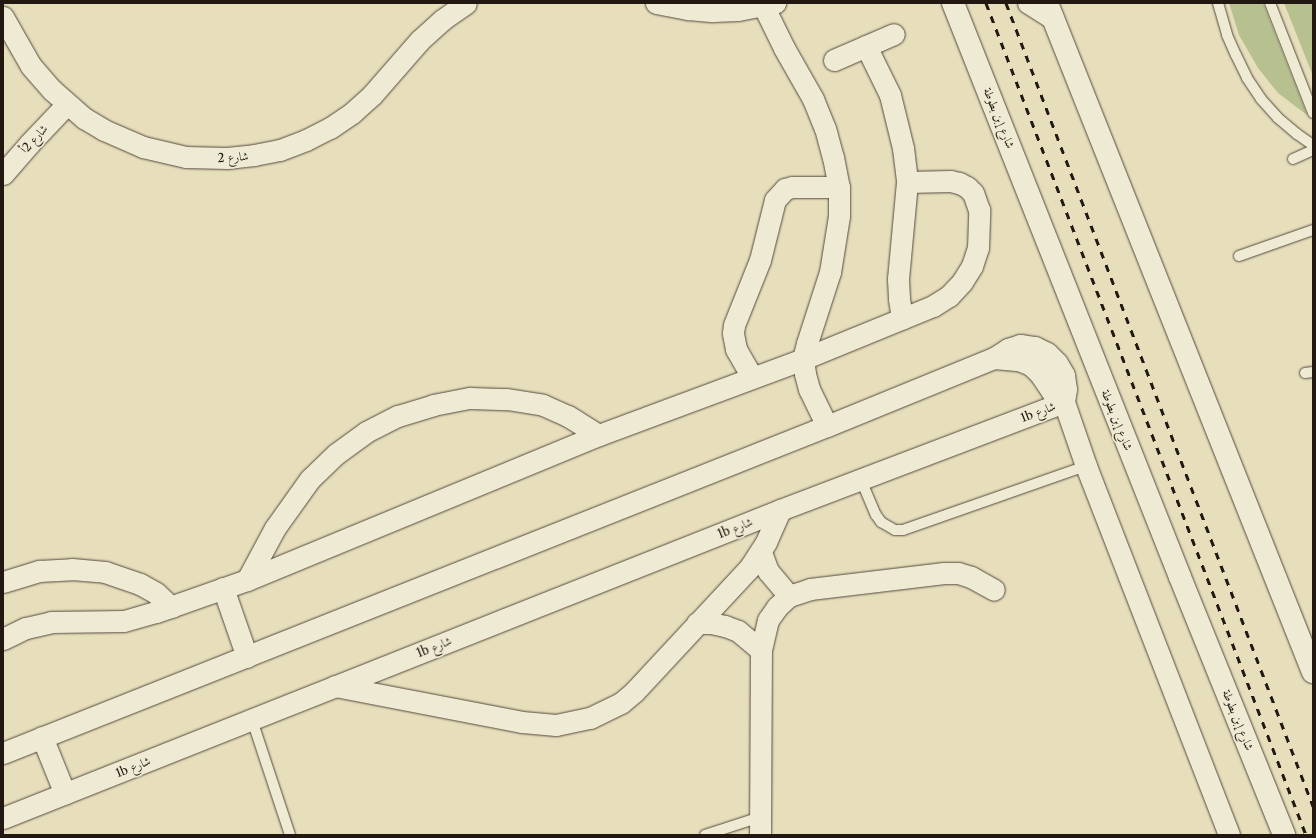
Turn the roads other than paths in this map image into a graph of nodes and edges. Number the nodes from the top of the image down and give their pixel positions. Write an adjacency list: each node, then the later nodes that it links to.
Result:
1 (466, 3): 13 (street, شارع 2)
2 (656, 3): 7 (street)
3 (953, 3): 54 (main road, شارع إبن بطوطة)
4 (1029, 3): 8 (main road)
5 (1218, 3): 15 (lane)
6 (1270, 3): 14 (lane)
7 (767, 4): 20 (street)
8 (1050, 11): 43 (main road)
9 (3, 18): 13 (street, شارع 2)
10 (894, 34): 11 (street)
11 (866, 46): 12 (street); 19 (street)
12 (834, 60)
13 (67, 104): 18 (street, شارع 2أ)
14 (1313, 113)
15 (1313, 145)
16 (1313, 150): 17 (lane)
17 (1293, 159)
18 (3, 174)
19 (907, 182): 23 (street); 23 (street)
20 (839, 187): 24 (street); 25 (street)
21 (1313, 230): 22 (lane)
22 (1239, 256)
23 (902, 319): 24 (street)
24 (803, 358): 25 (street); 27 (street)
25 (752, 377): 28 (street)
26 (1064, 402): 27 (street, 1b شارع); 29 (street); 30 (street, 1b شارع)
27 (827, 426): 42 (street, 1b شارع)
28 (599, 435): 33 (street); 33 (street)
29 (1086, 466): 30 (lane); 53 (street)
30 (861, 480): 31 (street, 1b شارع)
31 (780, 510): 32 (street); 44 (street, 1b شارع)
32 (761, 552): 37 (street); 39 (street)
33 (247, 580): 35 (street)
34 (3, 582): 38 (street)
35 (223, 588): 38 (street); 42 (street)
36 (994, 590): 37 (street)
37 (789, 596): 41 (street)
38 (171, 607): 40 (street)
39 (697, 624): 41 (street); 44 (street)
40 (3, 639)
41 (761, 650): 50 (street)
42 (247, 657): 46 (street, 1b شارع)
43 (1313, 672)
44 (335, 686): 45 (street, 1b شارع)
45 (252, 720): 48 (street, 1b شارع); 51 (lane)
46 (42, 737): 47 (street, 1b شارع); 48 (street)
47 (3, 753)
48 (65, 794): 49 (street, 1b شارع)
49 (3, 818)
50 (760, 826): 52 (lane)
51 (290, 835)
52 (705, 835)
53 (1229, 835)
54 (1284, 835)

